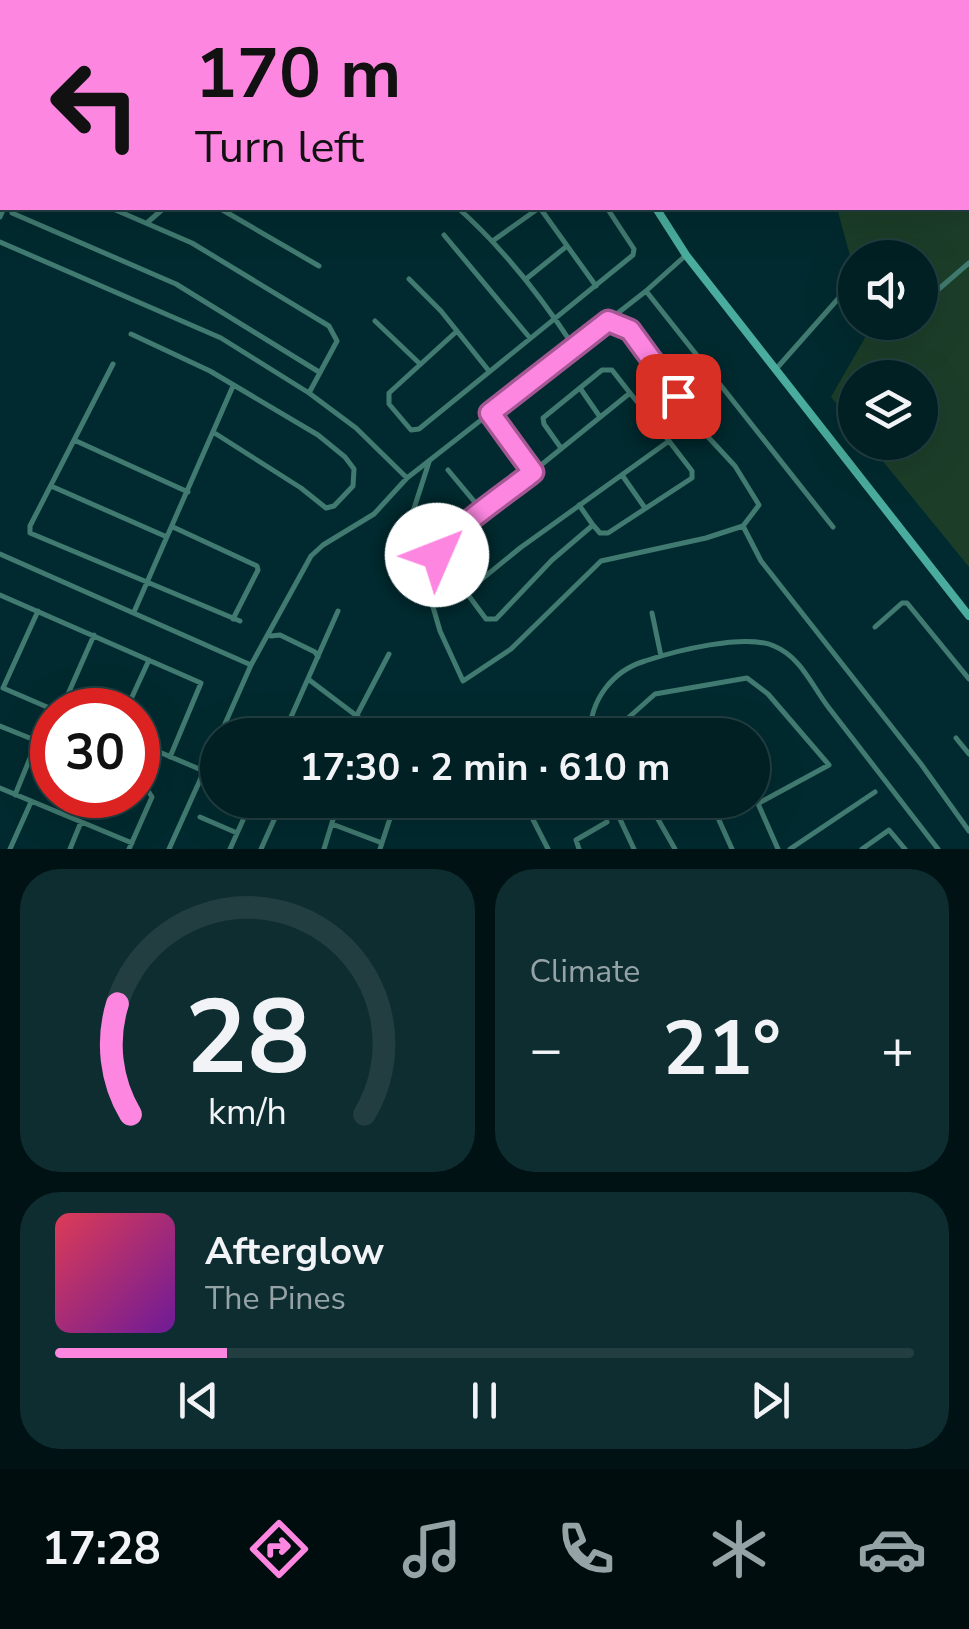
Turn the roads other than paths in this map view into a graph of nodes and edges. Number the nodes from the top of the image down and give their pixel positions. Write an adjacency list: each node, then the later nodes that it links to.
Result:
1 (12, 210): 35 (street)
2 (116, 210): 10 (street)
3 (162, 210): 10 (street)
4 (222, 210): 17 (street)
5 (460, 210): 12 (street)
6 (536, 210): 12 (street)
7 (540, 210): 14 (street)
8 (608, 210): 20 (street)
9 (657, 210): 15 (main road)
10 (147, 223): 35 (street)
11 (444, 235): 29 (street)
12 (494, 240): 18 (street)
13 (0, 242): 39 (street)
14 (567, 246): 18 (street); 20 (street)
15 (686, 255): 22 (street); 33 (main road)
16 (969, 263): 21 (street)
17 (319, 266)
18 (526, 278): 24 (street)
19 (410, 279): 27 (street)
20 (596, 286): 24 (street)
21 (938, 289)
22 (646, 291): 26 (street); 59 (street)
23 (838, 298): 33 (street)
24 (556, 318): 29 (street); 30 (street)
25 (375, 320): 31 (street)
26 (608, 321): 30 (street); 57 (street)
27 (457, 332): 31 (street); 34 (street)
28 (131, 334): 36 (street)
29 (530, 338): 34 (street)
30 (574, 347): 40 (street)
31 (420, 362): 34 (street)
32 (112, 364): 43 (street)
33 (776, 369): 69 (main road)
34 (489, 371)
35 (319, 372): 39 (street)
36 (233, 385): 42 (street); 42 (street)
37 (580, 388): 38 (street); 41 (street); 45 (street)
38 (630, 393): 41 (street); 44 (street)
39 (309, 394): 50 (street)
40 (490, 413): 46 (street); 48 (street)
41 (600, 416): 45 (street)
42 (213, 432): 52 (street)
43 (74, 440): 51 (street); 52 (street)
44 (669, 441): 49 (street); 54 (street)
45 (561, 448): 48 (street)
46 (430, 460): 50 (street); 57 (street)
47 (448, 470): 55 (street)
48 (533, 472): 55 (street)
49 (622, 475): 53 (street); 54 (street)
50 (407, 478): 72 (street)
51 (50, 486): 60 (street); 62 (street)
52 (188, 492): 58 (street)
53 (579, 505): 56 (street); 63 (street)
54 (646, 508): 56 (street)
55 (484, 512): 63 (street)
56 (593, 525): 63 (street)
57 (743, 526): 120 (street)
58 (172, 527): 60 (street); 62 (street)
59 (833, 527)
60 (168, 538): 62 (street)
61 (0, 554): 67 (street)
62 (148, 583): 67 (street)
63 (466, 592)
64 (0, 595): 66 (street)
65 (338, 611): 75 (street)
66 (38, 612): 71 (street); 80 (street)
67 (134, 612): 77 (street)
68 (652, 613): 74 (street)
69 (969, 616)
70 (876, 627): 79 (street)
71 (94, 635): 76 (street); 81 (street)
72 (268, 637): 75 (street); 77 (street)
73 (389, 654): 84 (street)
74 (661, 656): 88 (street); 139 (street)
75 (318, 657): 78 (street)
76 (149, 660): 82 (street); 95 (street)
77 (251, 665): 85 (street)
78 (308, 679): 84 (street); 86 (street)
79 (969, 679)
80 (2, 688): 83 (street)
81 (69, 688)
82 (136, 688)
83 (30, 699)
84 (358, 714): 87 (street)
85 (228, 718)
86 (291, 718)
87 (363, 718)
88 (592, 718)
89 (628, 718): 102 (street)
90 (0, 726): 91 (street)
91 (30, 738)
92 (956, 738): 94 (street)
93 (160, 753): 95 (street)
94 (969, 754)
95 (170, 757): 97 (street)
96 (30, 758): 101 (street)
97 (200, 769)
98 (200, 780): 126 (street)
99 (0, 788): 101 (street)
100 (875, 792): 136 (street)
101 (15, 794): 103 (street)
102 (770, 797)
103 (30, 802)
104 (30, 804): 124 (street)
105 (72, 818): 117 (street)
106 (143, 818): 122 (street)
107 (202, 818): 121 (street)
108 (244, 818): 121 (street)
109 (276, 818): 128 (street)
110 (334, 818): 119 (street)
111 (390, 818): 123 (street)
112 (533, 818): 130 (street)
113 (620, 818): 132 (street)
114 (658, 818): 133 (street)
115 (718, 818): 134 (street)
116 (763, 818): 135 (street)
117 (82, 822): 122 (street); 125 (street)
118 (607, 822): 131 (street)
119 (332, 824): 123 (street); 129 (street)
120 (969, 831)
121 (237, 833): 127 (street)
122 (130, 846)
123 (381, 846)
124 (10, 849)
125 (70, 849)
126 (169, 849)
127 (230, 849)
128 (261, 849)
129 (324, 849)
130 (548, 849)
131 (579, 849)
132 (634, 849)
133 (674, 849)
134 (732, 849)
135 (778, 849)
136 (790, 849)
137 (862, 849): 138 (street)
138 (905, 849)
139 (938, 849)

